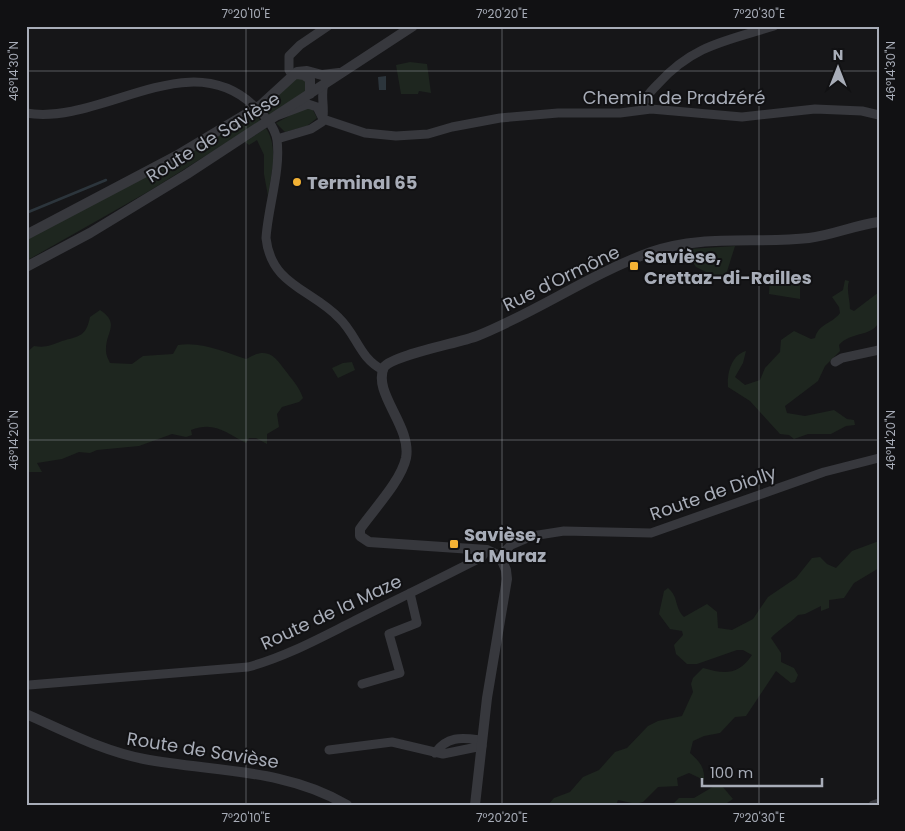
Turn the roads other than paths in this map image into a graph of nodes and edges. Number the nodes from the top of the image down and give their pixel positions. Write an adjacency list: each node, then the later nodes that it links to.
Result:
1 (328, 26): 5 (street)
2 (413, 26): 4 (street, Route de Savièse)
3 (774, 26): 8 (street)
4 (342, 72): 5 (street); 6 (street, Route de Savièse)
5 (292, 75): 7 (street); 9 (street)
6 (324, 84): 7 (street, Route de Savièse); 13 (street)
7 (310, 94): 12 (street, Route de Savièse)
8 (642, 110): 11 (street, Chemin de Pradzéré); 13 (street, Chemin de Pradzéré)
9 (260, 111): 10 (street); 14 (street); 16 (street)
10 (26, 113)
11 (879, 115)
12 (276, 116): 13 (street); 17 (street, Route de Savièse)
13 (324, 119): 14 (street)
14 (277, 139): 20 (street)
15 (879, 222): 20 (street, Rue d'Ormône)
16 (26, 235)
17 (26, 267)
18 (879, 350): 19 (street)
19 (835, 362)
20 (383, 370): 22 (street)
21 (879, 458): 23 (street, Route de Diolly)
22 (488, 550): 23 (street); 24 (street, Route de la Maze)
23 (500, 556): 28 (street)
24 (410, 593): 25 (street); 26 (street, Route de la Maze)
25 (362, 684)
26 (29, 685)
27 (26, 714): 32 (street, Route de Savièse)
28 (482, 743): 30 (street); 30 (street); 33 (street)
29 (329, 750): 30 (street)
30 (435, 753)
31 (879, 803): 34 (street)
32 (347, 805)
33 (475, 805)
34 (874, 805)

